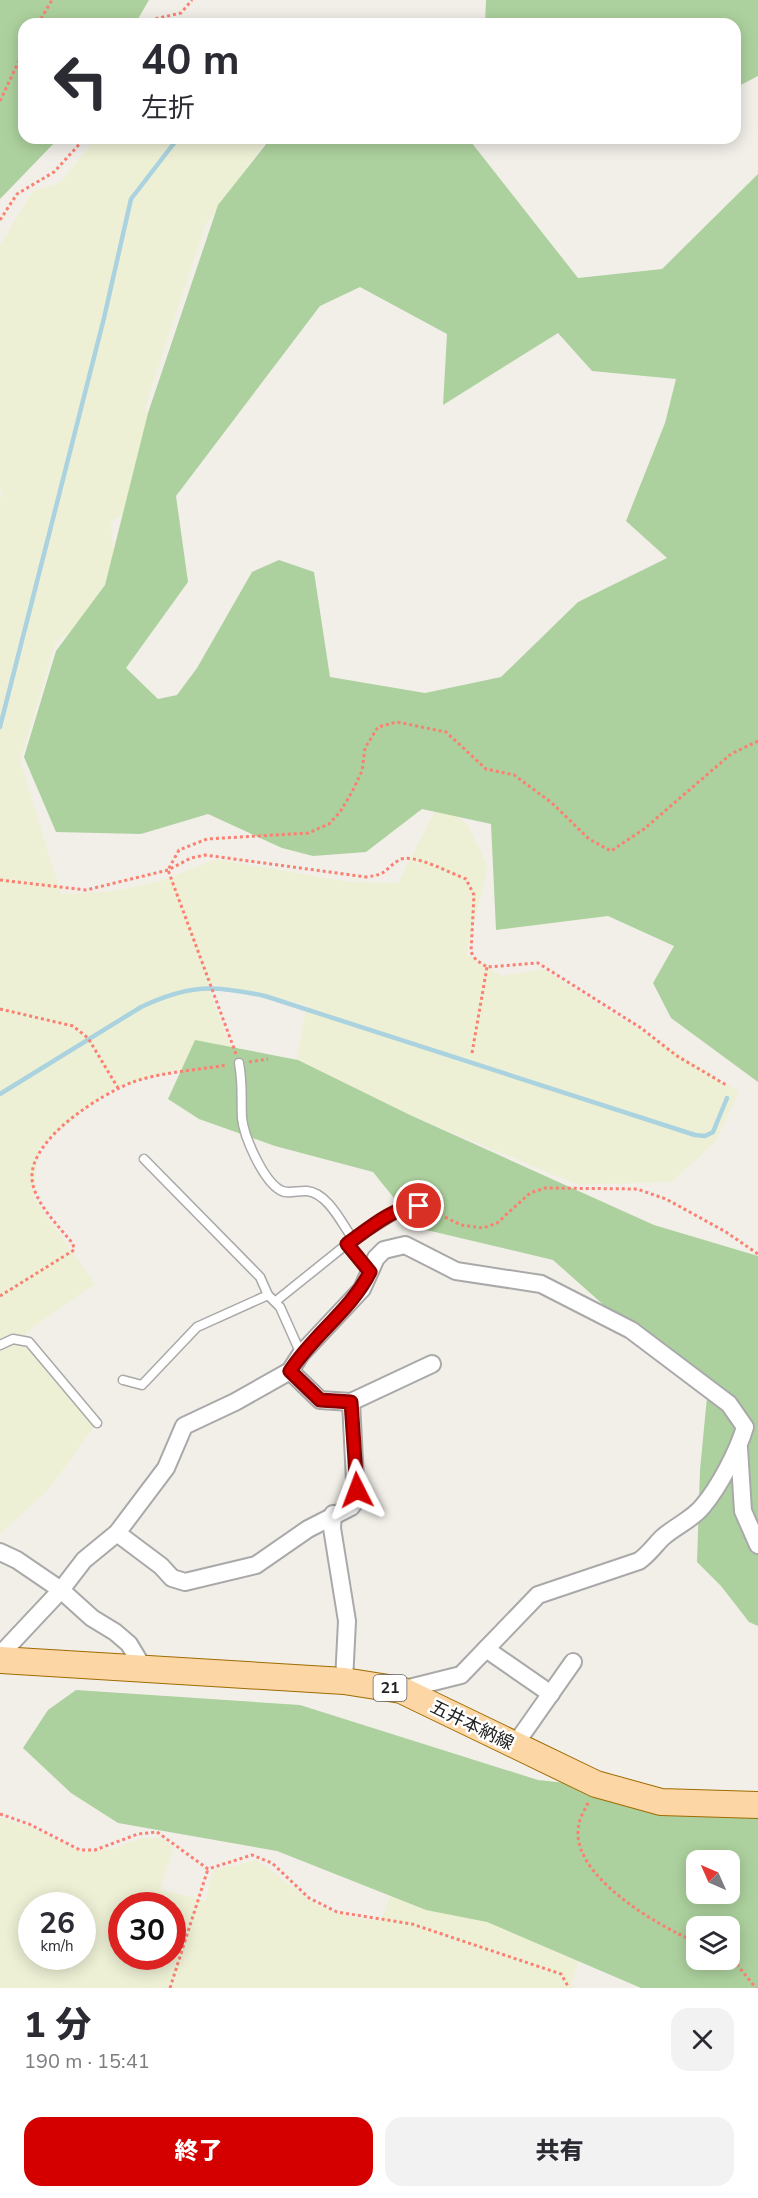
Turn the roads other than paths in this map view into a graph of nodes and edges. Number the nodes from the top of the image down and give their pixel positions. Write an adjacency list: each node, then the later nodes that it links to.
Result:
1 (239, 1063): 4 (lane)
2 (144, 1159): 6 (lane)
3 (419, 1206): 4 (lane)
4 (350, 1241): 5 (lane); 7 (lane)
5 (370, 1272): 9 (street); 15 (street)
6 (268, 1295): 7 (lane); 12 (lane)
7 (276, 1301): 9 (lane)
8 (0, 1345): 14 (lane)
9 (301, 1354): 11 (street)
10 (432, 1365): 13 (street)
11 (290, 1371): 13 (street); 17 (street)
12 (123, 1380)
13 (351, 1402): 16 (street)
14 (97, 1423)
15 (739, 1448): 18 (street); 21 (street)
16 (333, 1514): 17 (street); 26 (street)
17 (117, 1533): 20 (street)
18 (758, 1545)
19 (0, 1552): 20 (street)
20 (61, 1590): 22 (street); 25 (street)
21 (486, 1648): 27 (street); 28 (street)
22 (0, 1655)
23 (0, 1660): 25 (main road, 五井本納線 / 21)
24 (573, 1662): 28 (street)
25 (144, 1669): 26 (main road, 五井本納線 / 21)
26 (344, 1681): 27 (main road, 五井本納線 / 21)
27 (400, 1690): 29 (main road, 五井本納線 / 21)
28 (551, 1694): 29 (street)
29 (514, 1746): 30 (main road, 五井本納線 / 21)
30 (758, 1805)

